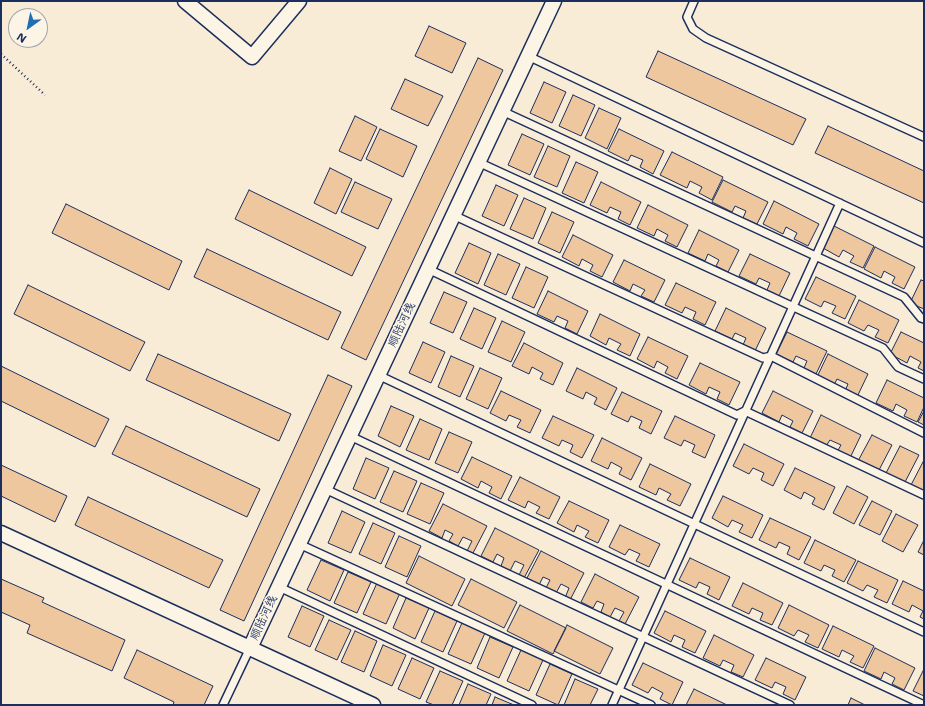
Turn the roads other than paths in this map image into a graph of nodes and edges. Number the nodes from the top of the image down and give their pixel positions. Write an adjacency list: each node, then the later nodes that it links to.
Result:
1 (184, 1): 2 (street)
2 (299, 1)
3 (554, 1): 5 (street, 顺陆河线)
4 (694, 1): 7 (lane)
5 (528, 56): 6 (street, 顺陆河线); 9 (lane)
6 (502, 110): 8 (street, 顺陆河线); 12 (lane)
7 (924, 137)
8 (478, 162): 10 (street, 顺陆河线); 14 (lane)
9 (840, 203): 11 (lane); 12 (lane)
10 (454, 215): 13 (street, 顺陆河线); 16 (lane)
11 (924, 243)
12 (816, 256): 14 (lane); 15 (lane)
13 (428, 269): 17 (street, 顺陆河线); 19 (lane)
14 (793, 307): 16 (lane); 18 (lane)
15 (924, 319)
16 (771, 356): 19 (lane); 20 (lane)
17 (378, 375): 21 (street, 顺陆河线); 24 (lane)
18 (924, 379)
19 (746, 411): 23 (lane); 24 (lane)
20 (924, 433)
21 (350, 436): 22 (street, 顺陆河线); 27 (lane)
22 (325, 489): 26 (street, 顺陆河线); 30 (lane)
23 (924, 495)
24 (694, 524): 27 (lane); 29 (lane)
25 (1, 533): 31 (street, 顺陆河线)
26 (300, 544): 28 (street, 顺陆河线); 32 (lane)
27 (667, 584): 30 (lane); 39 (lane)
28 (279, 587): 31 (street, 顺陆河线); 35 (lane)
29 (924, 632)
30 (643, 637): 32 (lane); 38 (lane)
31 (250, 648): 33 (lane); 34 (street, 顺陆河线)
32 (618, 690): 36 (lane); 37 (lane)
33 (223, 705)
34 (373, 705)
35 (532, 705)
36 (612, 705)
37 (651, 705)
38 (790, 705)
39 (924, 705)

